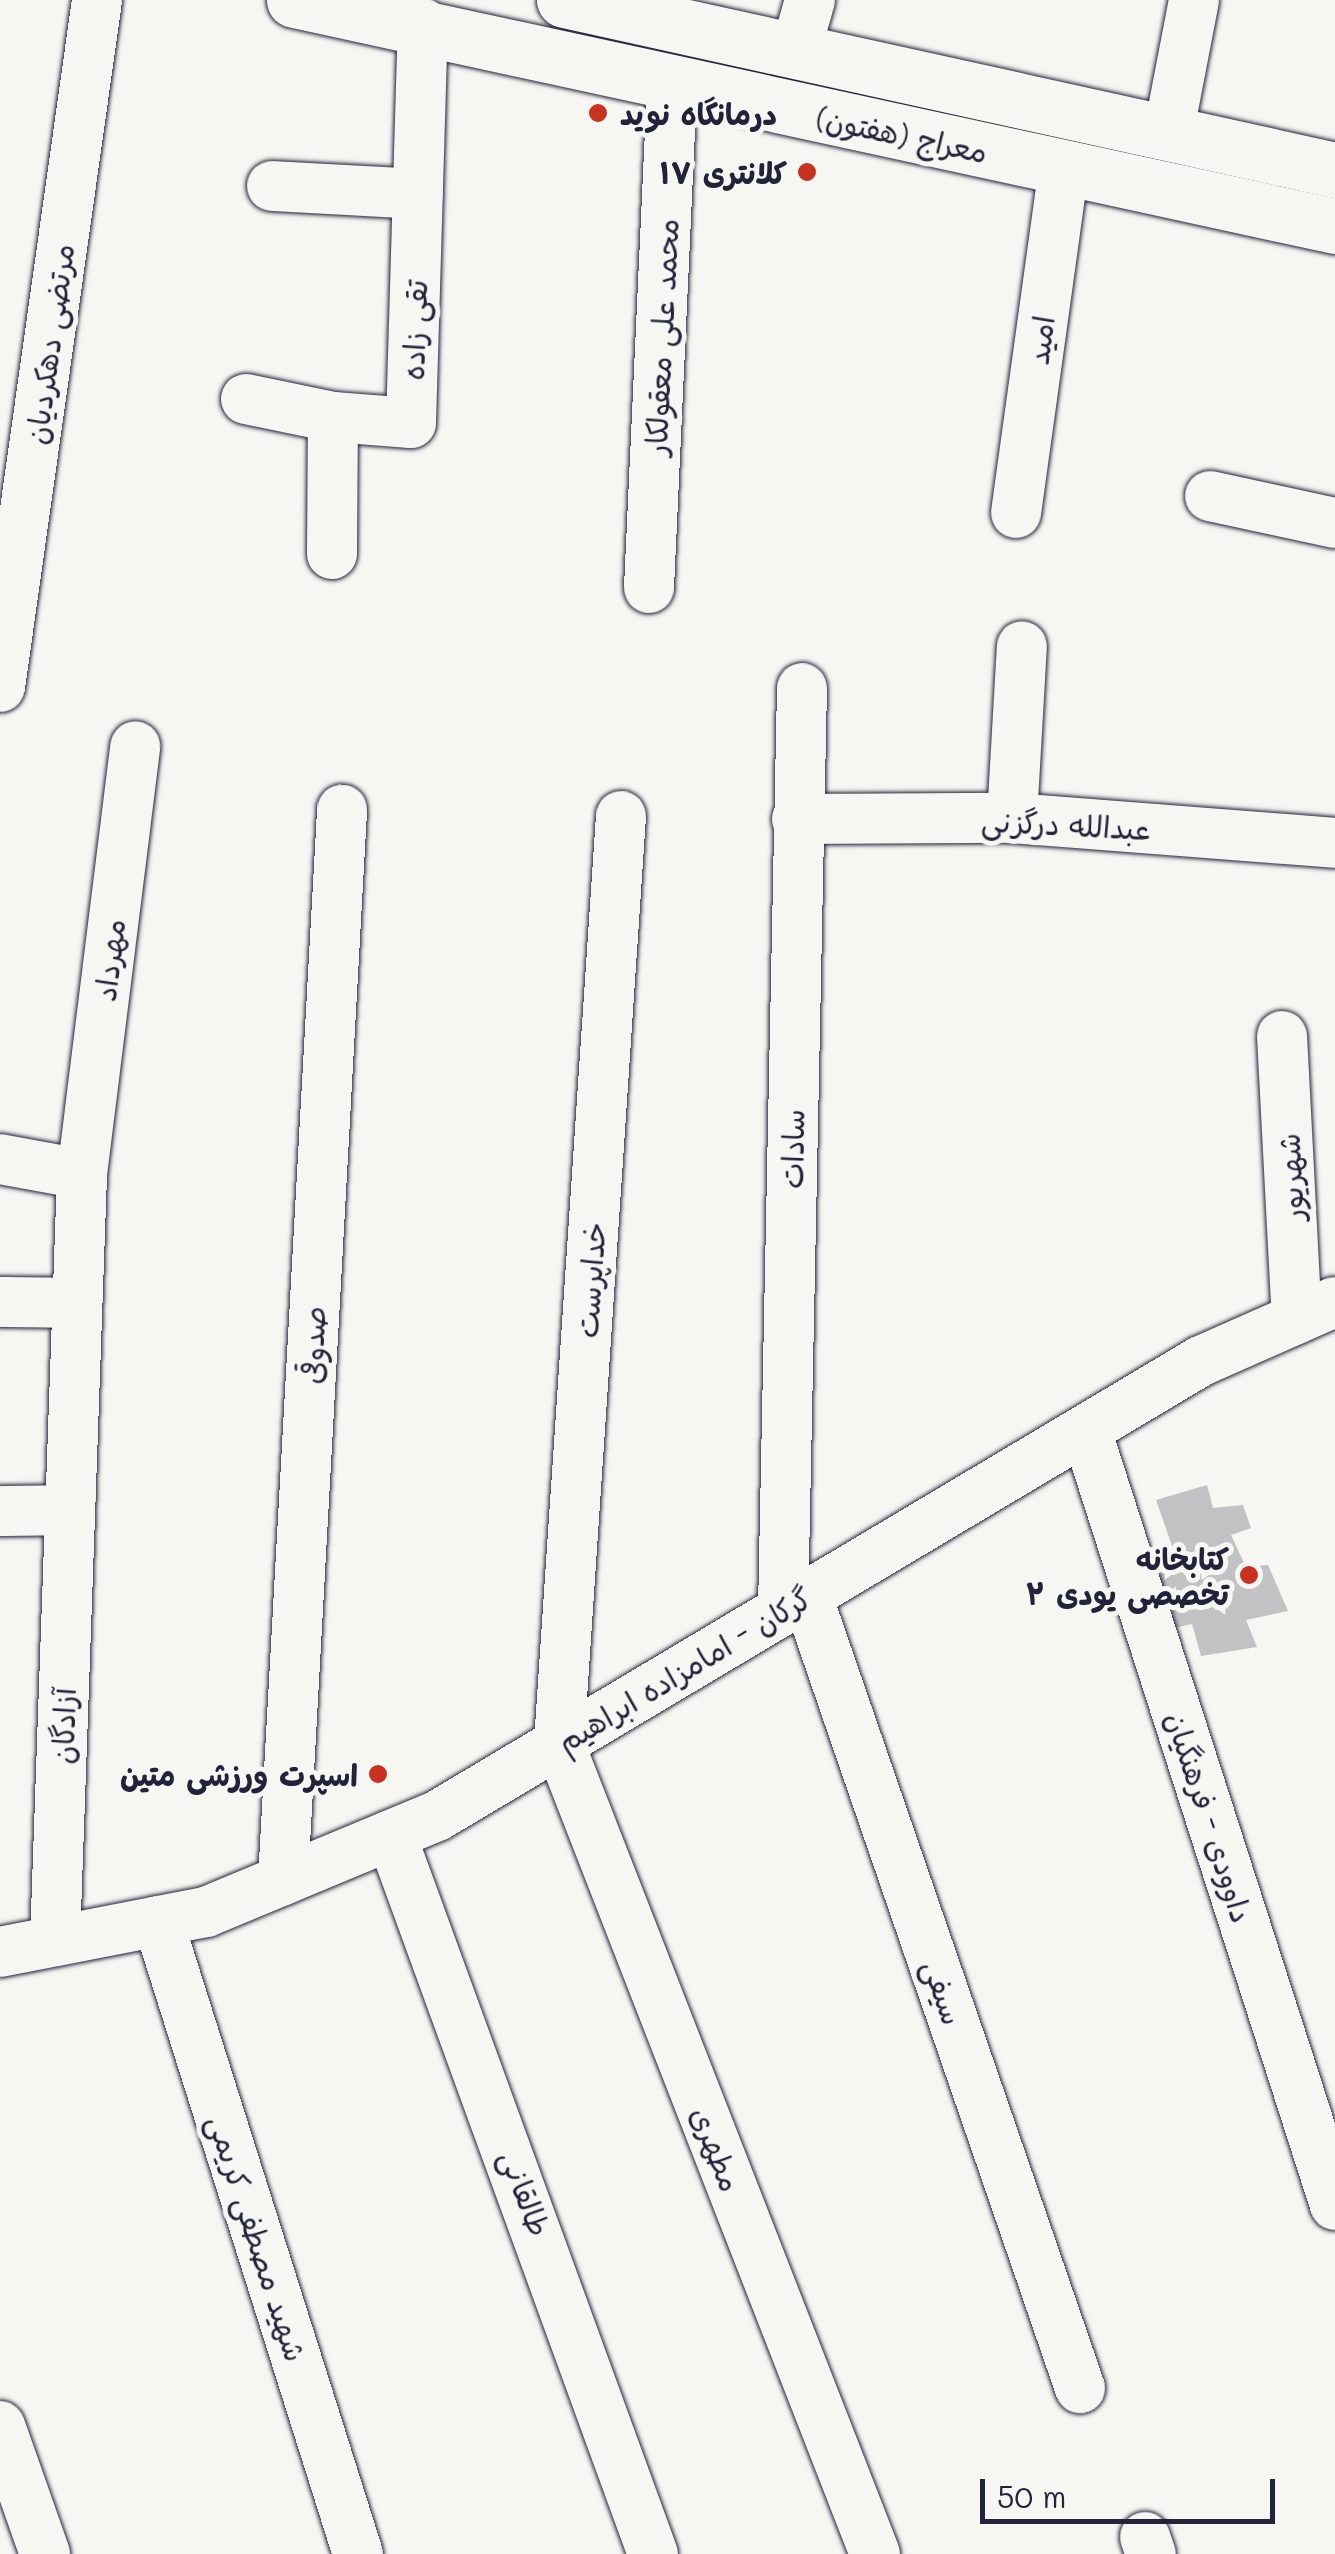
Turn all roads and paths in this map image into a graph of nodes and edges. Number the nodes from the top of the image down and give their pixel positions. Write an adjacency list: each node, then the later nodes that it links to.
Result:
1 (98, 0): 22 (street, مرتضی دهکردیان)
2 (564, 0): 6 (main road, معراج (هفتون))
3 (1194, 0): 8 (street)
4 (319, 2): 5 (main road, معراج (هفتون))
5 (423, 22): 7 (main road, معراج (هفتون)); 12 (street, تقی زاده)
6 (804, 23): 8 (main road, معراج (هفتون))
7 (672, 87): 9 (main road, معراج (هفتون)); 20 (street, محمد علی معقولکار)
8 (1169, 130): 10 (main road, معراج (هفتون))
9 (1064, 167): 13 (main road, معراج (هفتون)); 17 (street, امید)
10 (1335, 170)
11 (272, 186): 12 (street)
12 (418, 194): 15 (street, تقی زاده)
13 (1335, 226)
14 (246, 400): 15 (street)
15 (333, 417): 19 (street)
16 (1210, 496): 18 (street)
17 (1016, 513)
18 (1335, 523)
19 (332, 554)
20 (649, 588)
21 (1022, 646): 28 (street)
22 (0, 688)
23 (802, 688): 27 (street, سادات)
24 (135, 746): 32 (street, مهرداد)
25 (342, 810): 42 (street, صدوقی)
26 (620, 816): 40 (street, خداپرست)
27 (798, 818): 28 (street, عبدالله درگزنی); 39 (street, سادات)
28 (1012, 818): 29 (street, عبدالله درگزنی)
29 (1335, 843)
30 (1282, 1036): 35 (street, شهریور)
31 (0, 1159): 32 (street)
32 (82, 1174): 34 (street, آزادگان)
33 (0, 1302): 34 (street)
34 (77, 1303): 37 (street, آزادگان)
35 (1316, 1310): 36 (street, گرکان - امامزاده ابراهیم)
36 (1086, 1430): 39 (street, گرکان - امامزاده ابراهیم); 46 (street, داوودی - فرهنگیان)
37 (70, 1510): 38 (street); 44 (street, آزادگان)
38 (0, 1511)
39 (795, 1603): 40 (street, گرکان - امامزاده ابراهیم); 47 (street, سیفی)
40 (559, 1743): 41 (street, گرکان - امامزاده ابراهیم); 52 (street, مطهری)
41 (391, 1835): 42 (street, گرکان - امامزاده ابراهیم); 51 (street, طالقانی)
42 (282, 1880): 43 (street, گرکان - امامزاده ابراهیم)
43 (158, 1921): 44 (street, گرکان - امامزاده ابراهیم); 50 (street, شهید مصطفی کریمی)
44 (55, 1941): 45 (street, گرکان - امامزاده ابراهیم)
45 (0, 1952)
46 (1335, 2205)
47 (1080, 2388)
48 (0, 2426): 49 (street)
49 (44, 2554)
50 (358, 2554)
51 (653, 2554)
52 (875, 2554)

